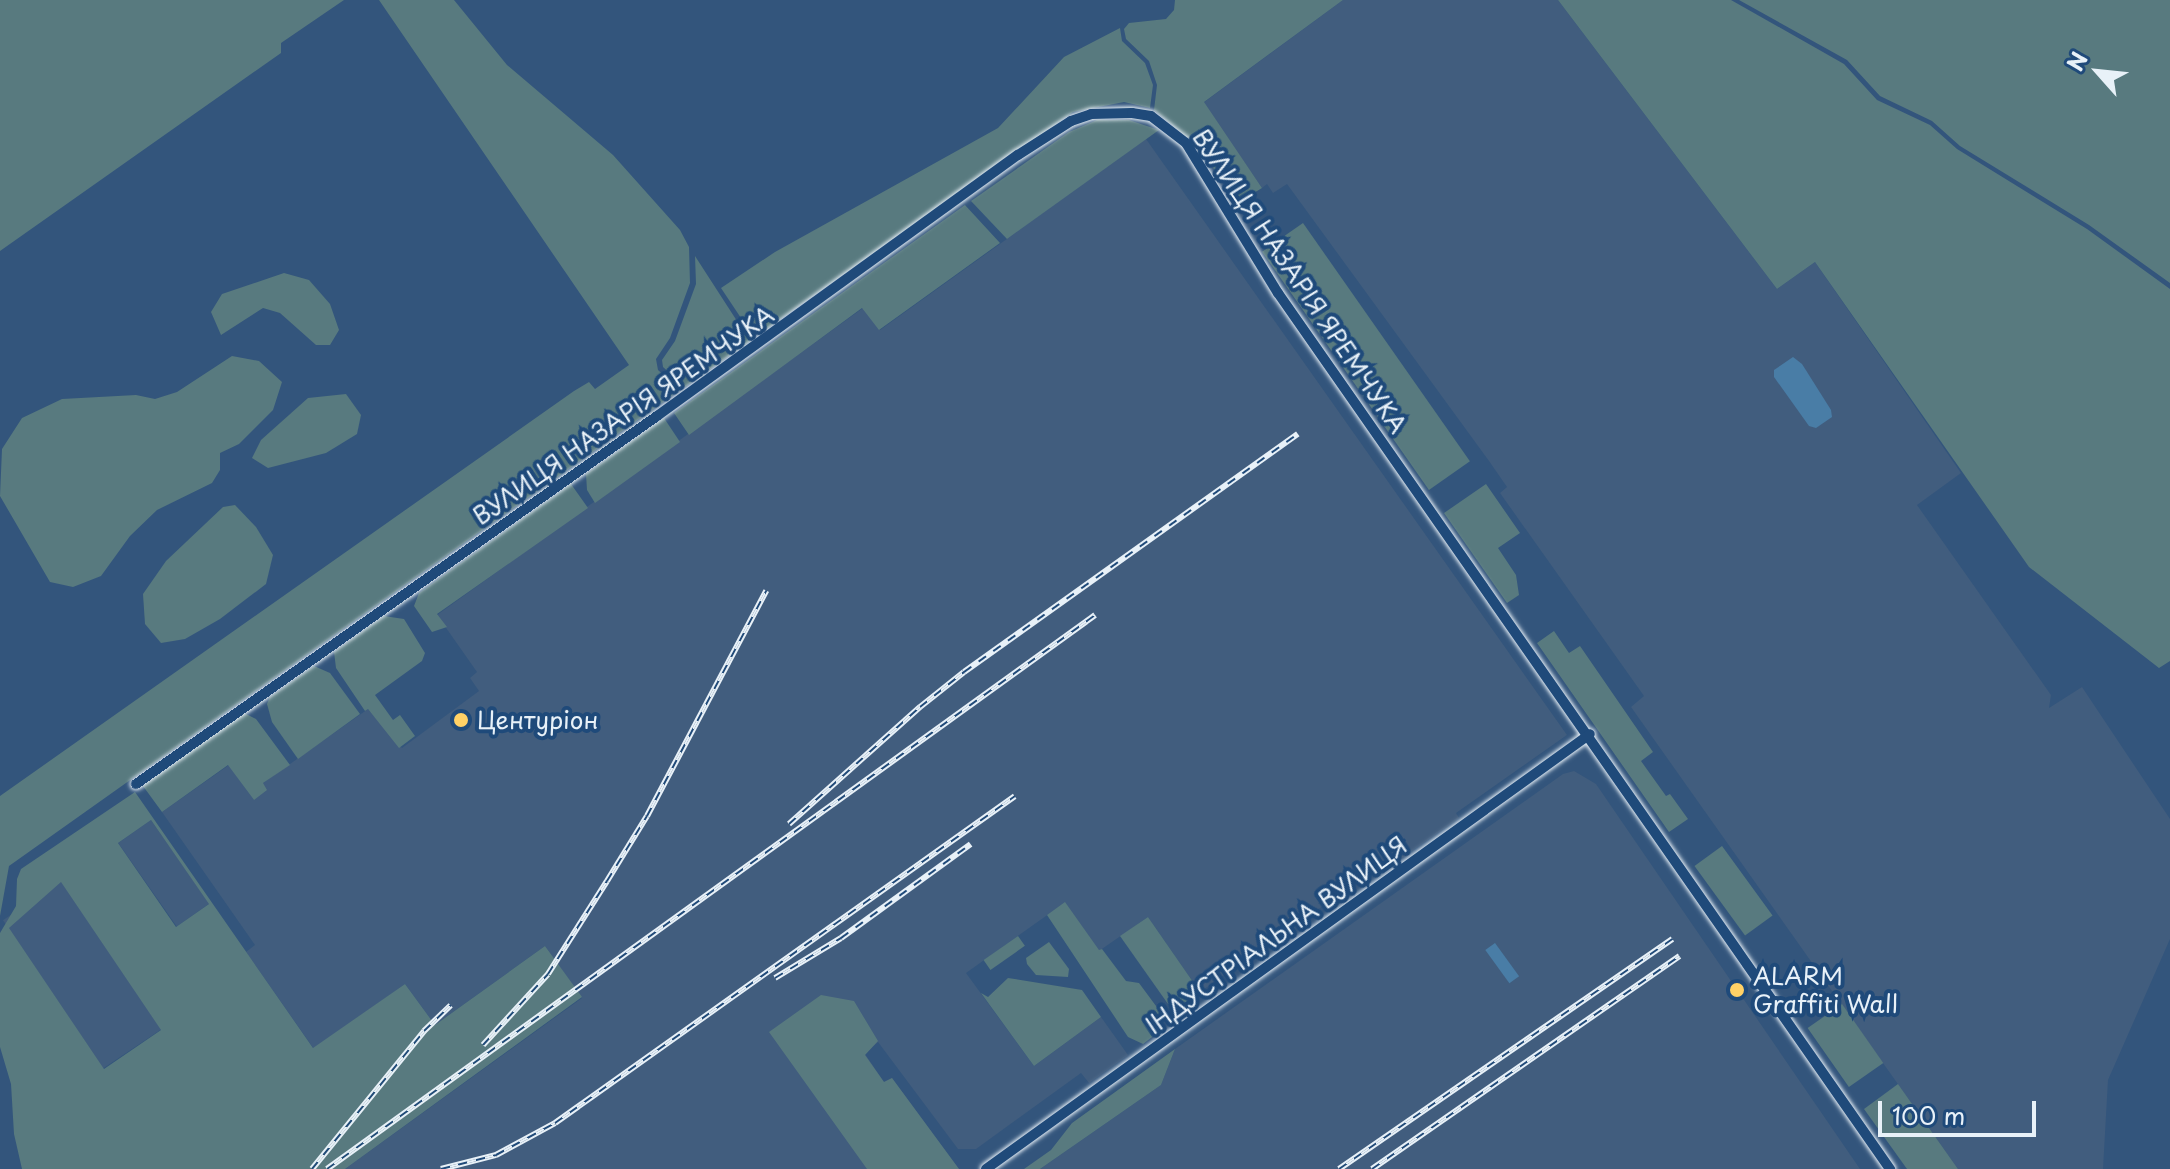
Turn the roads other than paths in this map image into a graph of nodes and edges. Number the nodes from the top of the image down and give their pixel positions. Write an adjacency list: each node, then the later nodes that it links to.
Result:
1 (1590, 734): 2 (street, ВУЛИЦЯ НАЗАРІЯ ЯРЕМЧУКА); 3 (street, ІНДУСТРІАЛЬНА ВУЛИЦЯ); 4 (street, ВУЛИЦЯ НАЗАРІЯ ЯРЕМЧУКА)
2 (136, 784)
3 (986, 1169)
4 (1890, 1169)

